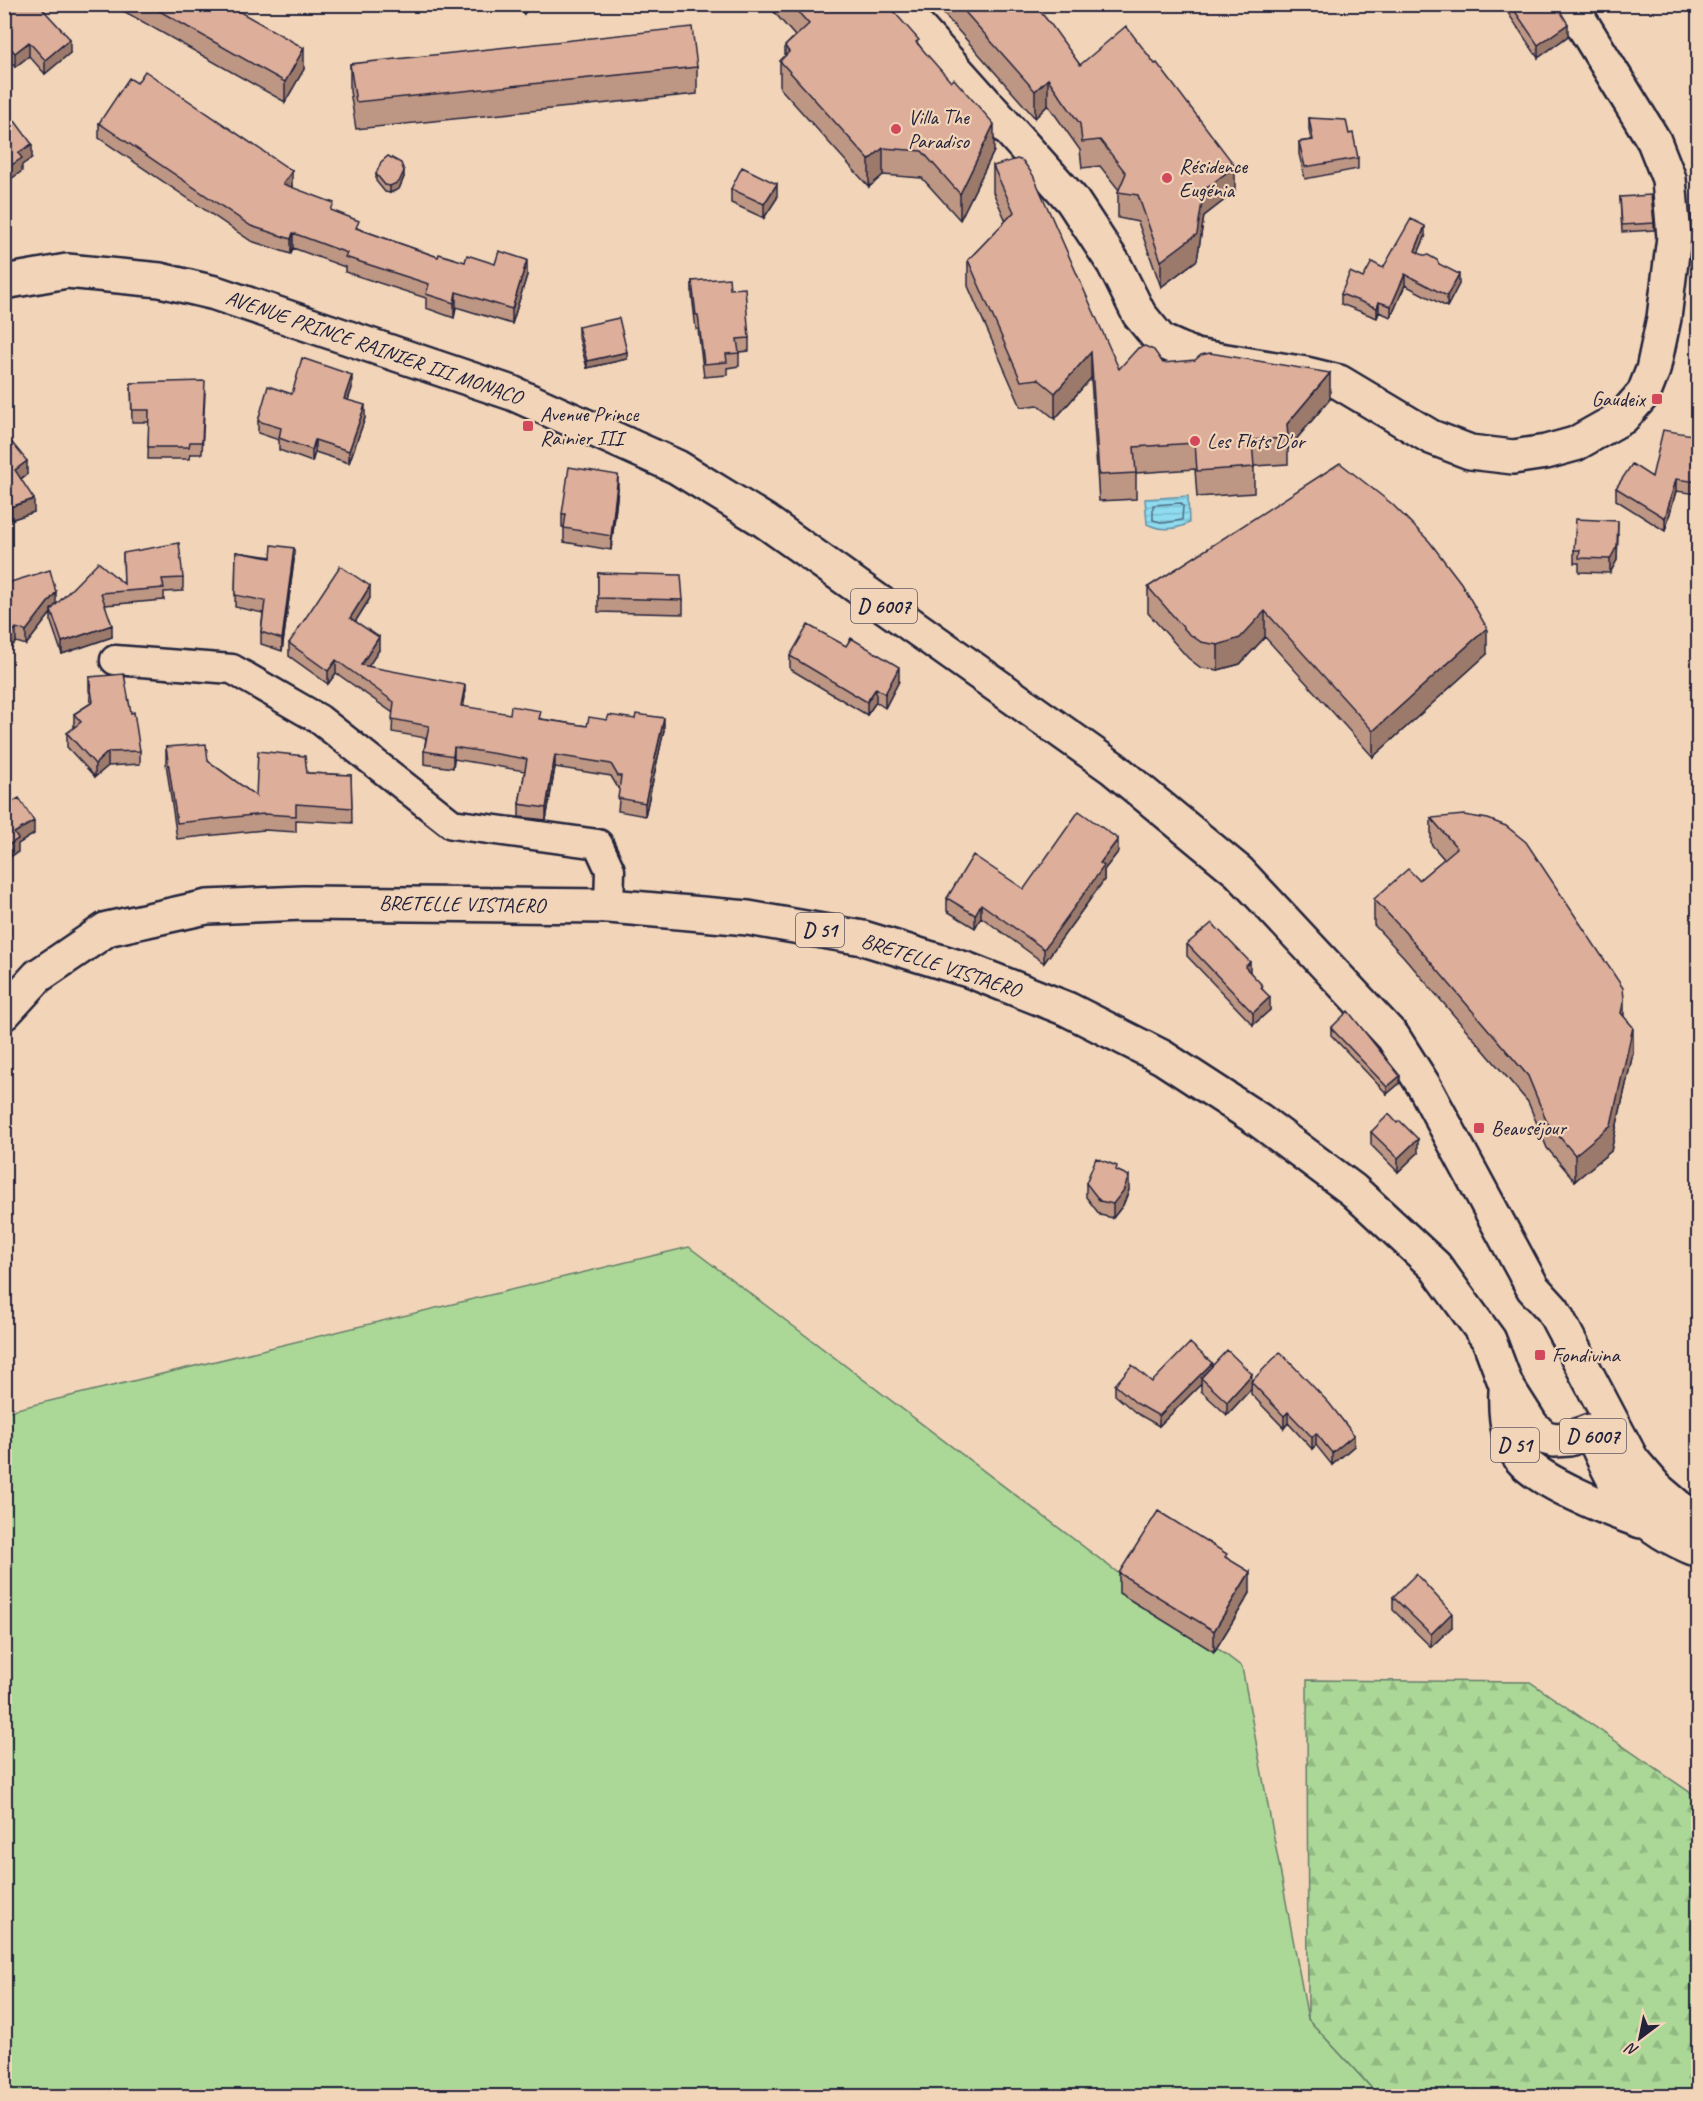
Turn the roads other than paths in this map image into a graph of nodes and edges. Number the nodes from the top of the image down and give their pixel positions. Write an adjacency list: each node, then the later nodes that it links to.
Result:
1 (897, 4): 2 (main road)
2 (1570, 4)
3 (4, 282): 8 (main road, AVENUE PRINCE RAINIER III MONACO / D 6007)
4 (116, 660): 5 (street)
5 (609, 906): 6 (main road, BRETELLE VISTAERO / D 51); 7 (main road, BRETELLE VISTAERO / D 51)
6 (4, 1013)
7 (1506, 1385): 8 (main road, BRETELLE VISTAERO / D 51); 9 (main road, BRETELLE VISTAERO / D 51)
8 (1607, 1446): 9 (main road, D 51); 10 (main road, AVENUE PRINCE RAINIER III MONACO / D 6007); 11 (main road, AVENUE PRINCE RAINIER III MONACO / D 6007); 12 (main road)
9 (1559, 1485): 11 (main road, BRETELLE VISTAERO / D 51)
10 (1698, 1521)
11 (1646, 1522): 13 (main road, AVENUE PRINCE RAINIER III MONACO / D 6007)
12 (1698, 1535)
13 (1698, 1550)

